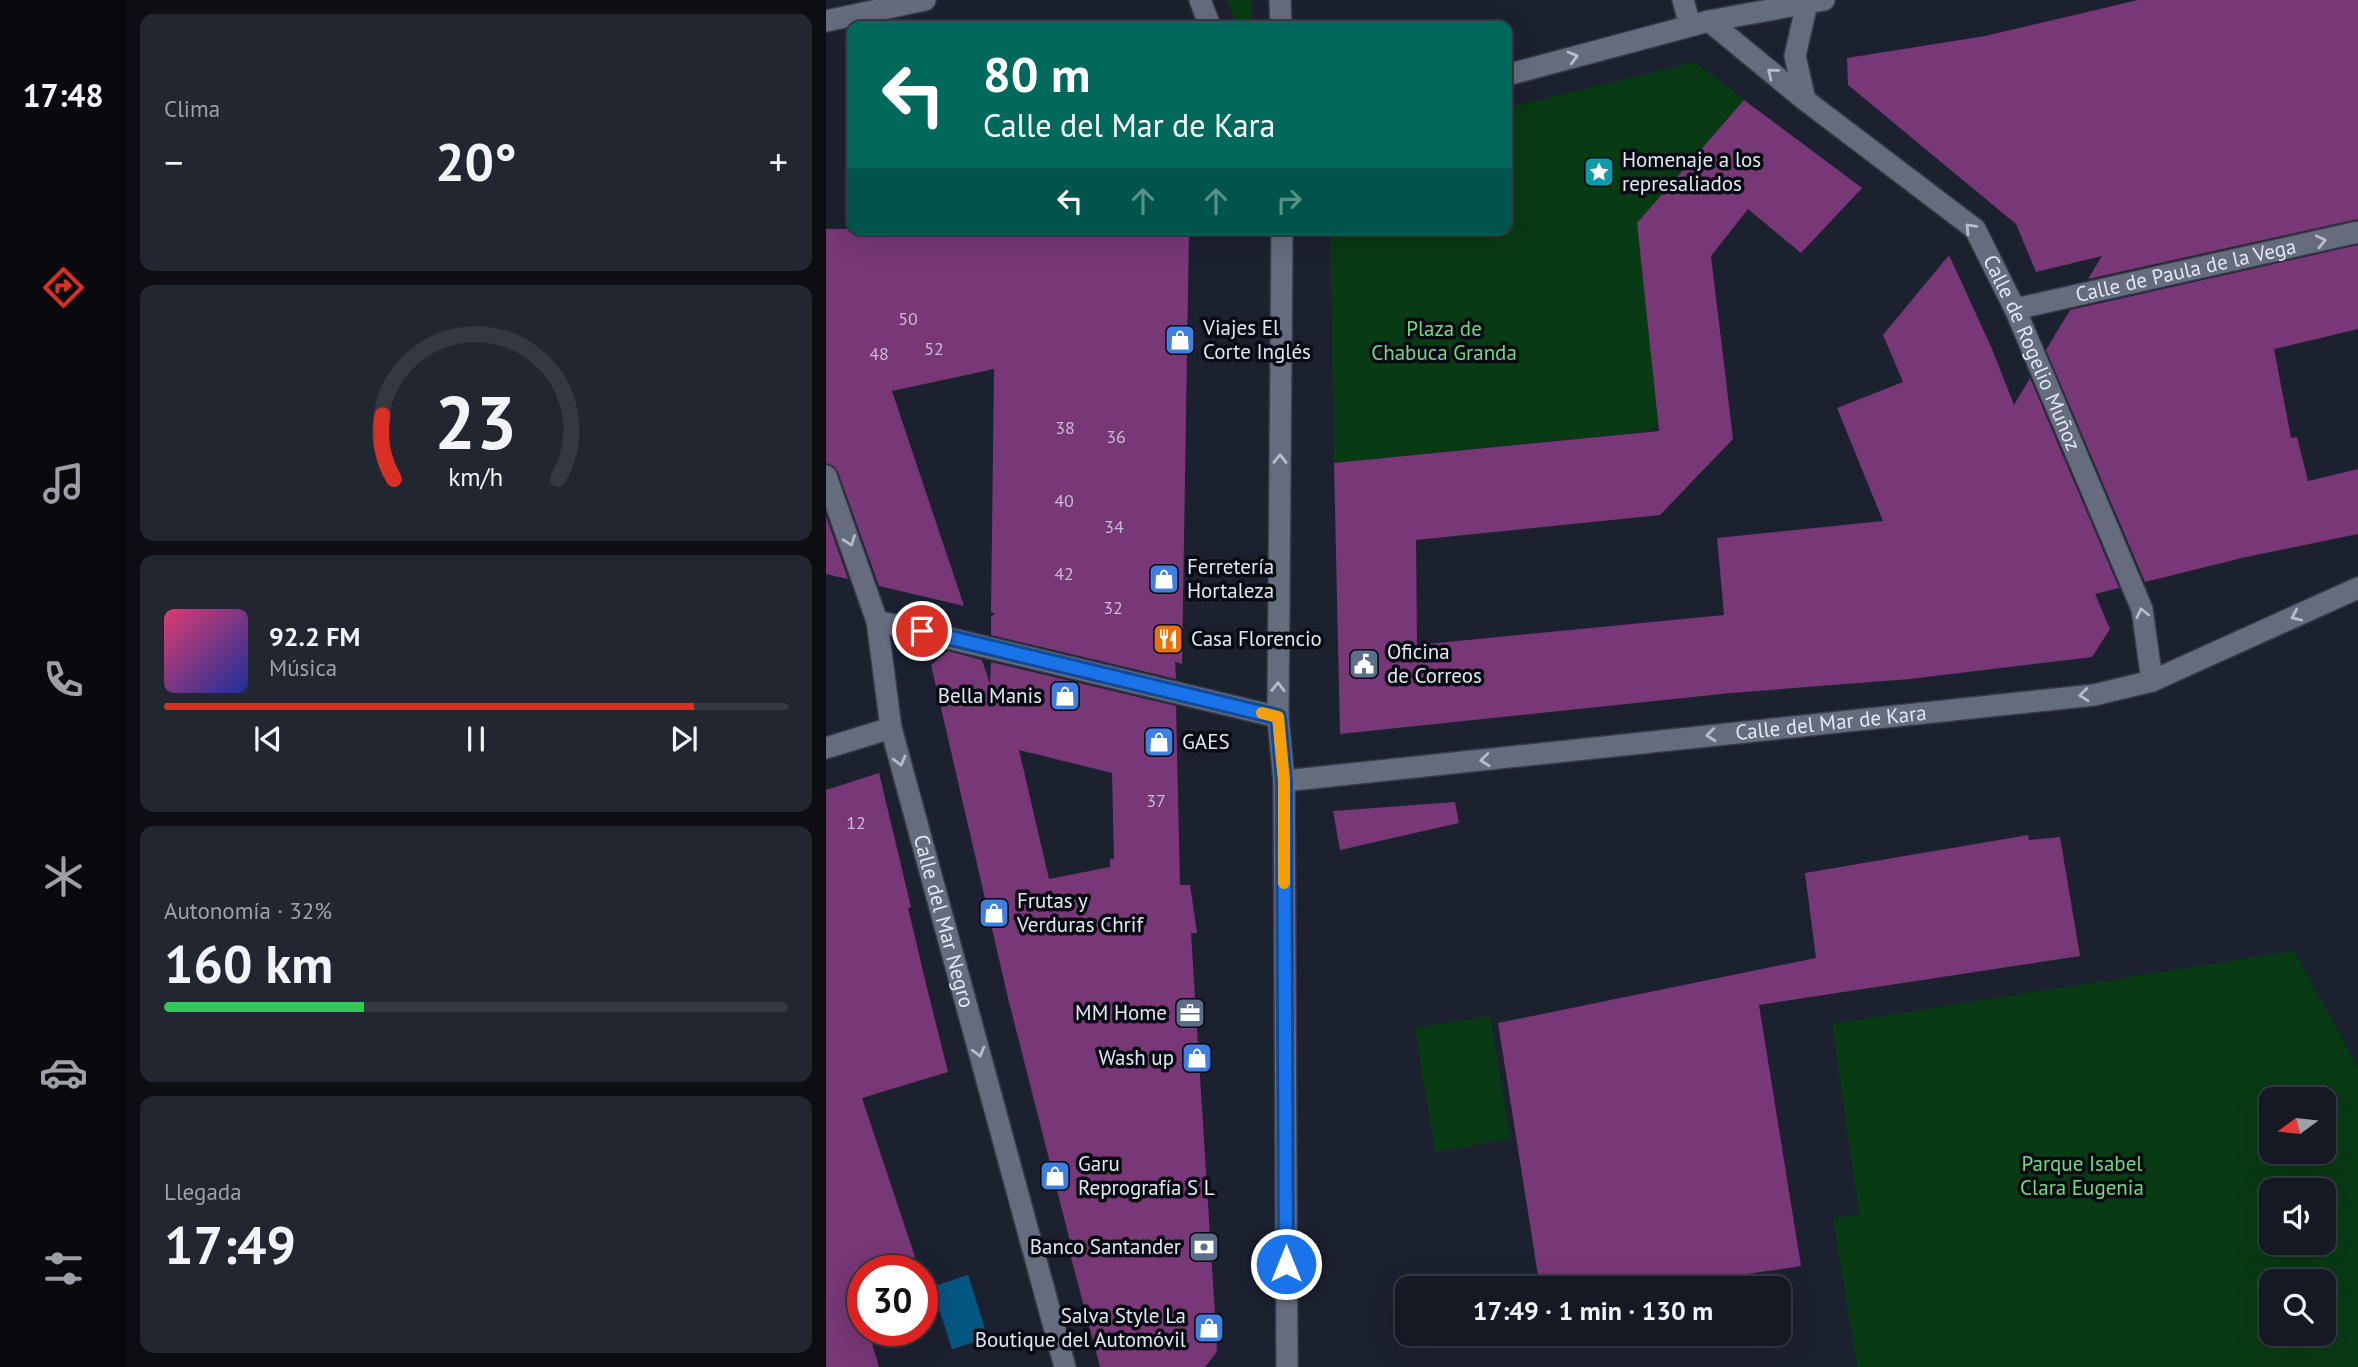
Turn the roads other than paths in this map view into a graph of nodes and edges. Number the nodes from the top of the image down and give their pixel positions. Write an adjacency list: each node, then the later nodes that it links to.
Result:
1 (925, 0): 8 (street)
2 (1200, 0): 6 (street)
3 (1280, 0): 7 (street)
4 (1683, 0): 9 (street)
5 (1816, 2): 9 (street); 11 (street)
6 (1208, 21)
7 (1281, 21)
8 (826, 22)
9 (1699, 23): 10 (street, one-way to 9); 11 (street, Calle de Rogelio Muñoz, one-way to 9)
10 (1512, 74)
11 (1805, 100): 14 (street, Calle de Rogelio Muñoz, one-way to 11)
12 (2358, 232): 14 (street, Calle de Paula de la Vega, one-way to 12)
13 (1282, 235): 19 (street, one-way to 13)
14 (2015, 309): 18 (street, Calle de Rogelio Muñoz, one-way to 14)
15 (826, 477): 17 (street, Calle del Mar Negro, one-way to 17)
16 (2358, 588): 18 (street, Calle del Mar de Kara, one-way to 18)
17 (877, 621): 19 (street); 20 (street, Calle del Mar Negro)
18 (2152, 681): 22 (street, Calle del Mar de Kara, one-way to 22)
19 (1278, 717): 22 (street)
20 (891, 728): 21 (street); 23 (street, Calle del Mar Negro, one-way to 23)
21 (826, 748)
22 (1284, 781): 24 (street)
23 (1065, 1367)
24 (1287, 1367)

